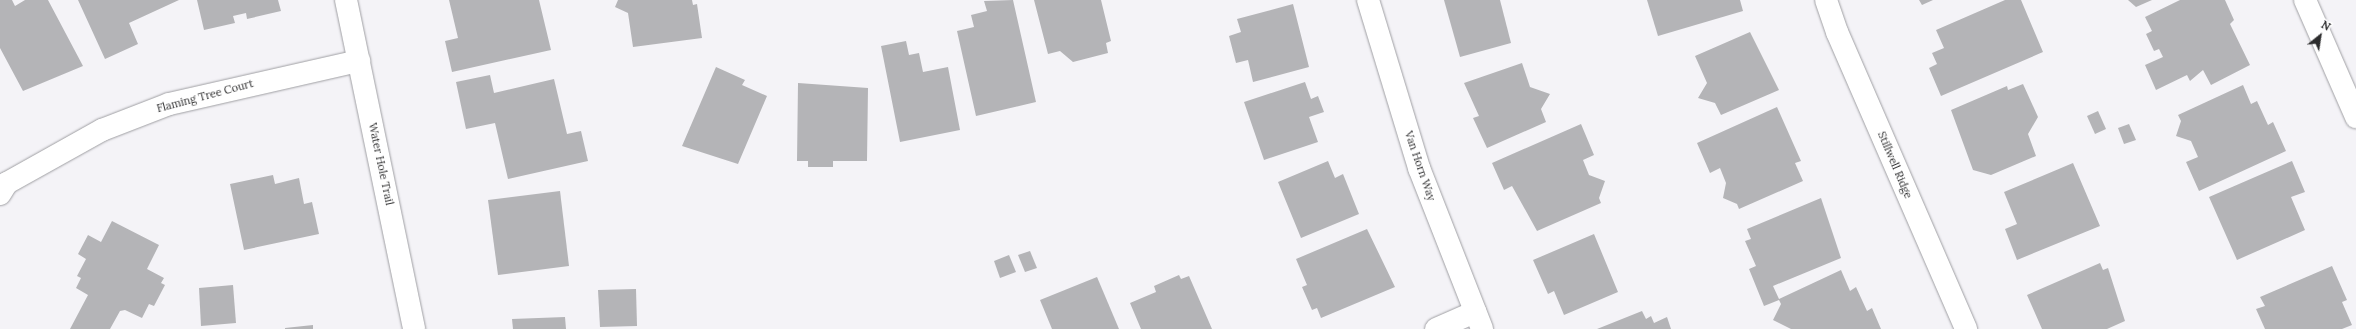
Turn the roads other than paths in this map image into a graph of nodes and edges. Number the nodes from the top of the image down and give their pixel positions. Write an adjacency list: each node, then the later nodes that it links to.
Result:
1 (346, 0): 5 (street, Water Hole Trail)
2 (1368, 0): 8 (street, Van Horn Way)
3 (1826, 0): 11 (street, Stillwell Ridge)
4 (2305, 0): 6 (street)
5 (359, 61): 7 (street, Flaming Tree Court); 9 (street, Water Hole Trail)
6 (2356, 117)
7 (0, 194)
8 (1478, 321): 10 (street)
9 (414, 329)
10 (1436, 329)
11 (1966, 329)

